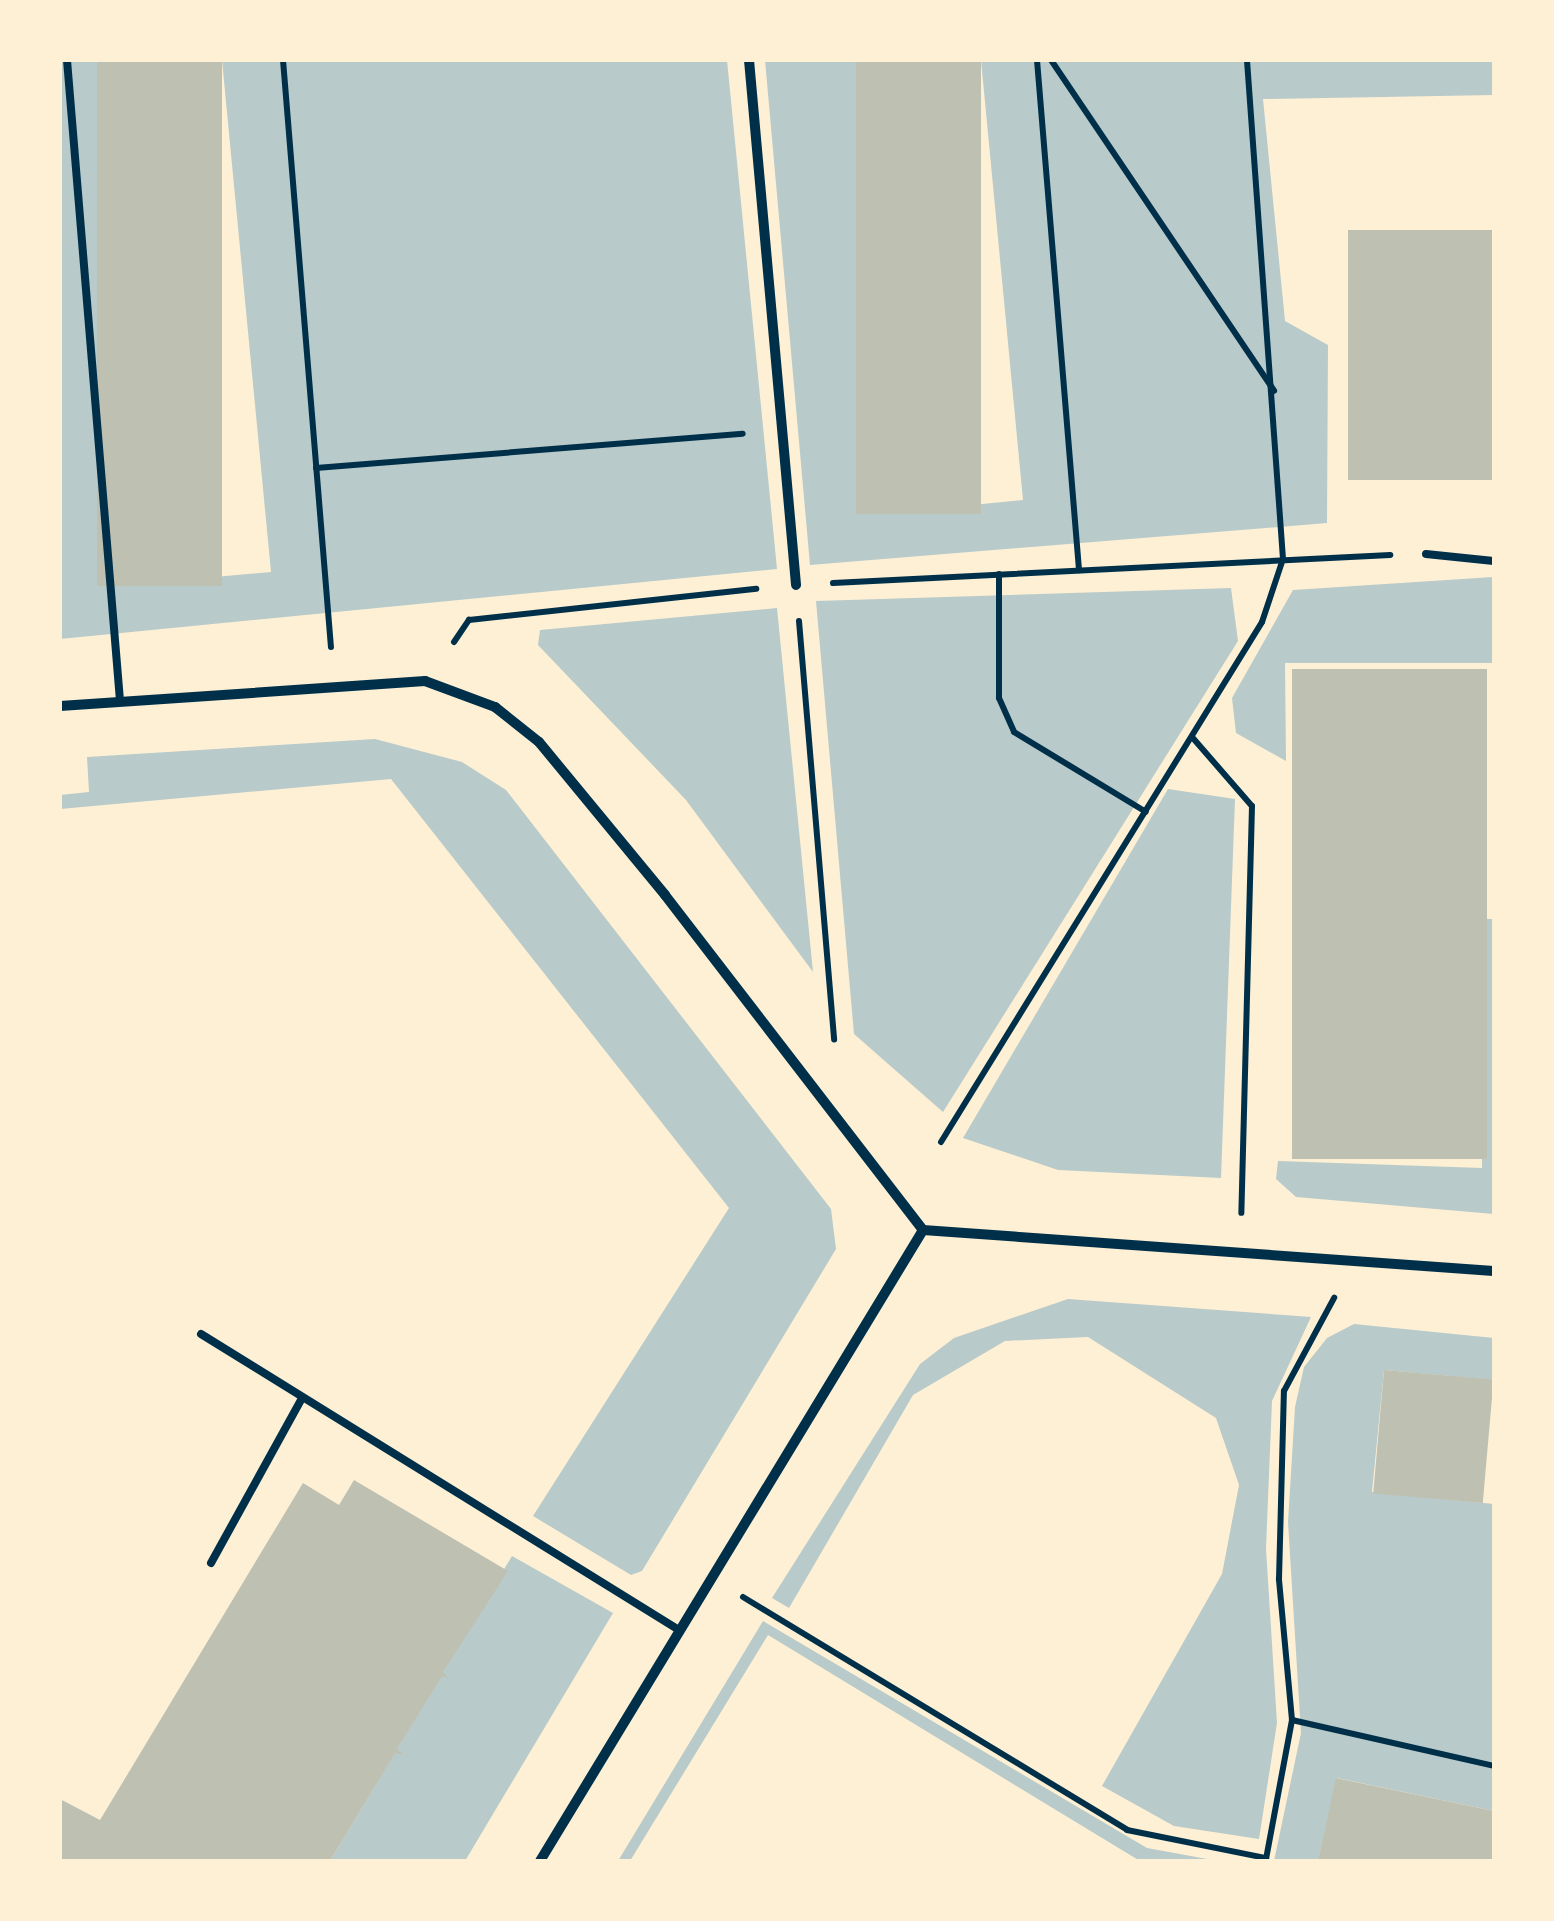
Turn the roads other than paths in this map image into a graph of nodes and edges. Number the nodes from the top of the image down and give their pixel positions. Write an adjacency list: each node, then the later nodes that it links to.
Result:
1 (68, 60): 6 (lane)
2 (749, 60): 5 (street)
3 (1426, 554): 4 (lane)
4 (1494, 561)
5 (796, 585)
6 (120, 701): 7 (street); 8 (street)
7 (60, 706)
8 (923, 1230): 9 (street); 13 (street)
9 (1494, 1270)
10 (201, 1334): 11 (lane)
11 (302, 1398): 12 (lane); 13 (lane)
12 (211, 1563)
13 (679, 1630): 14 (street)
14 (540, 1861)

